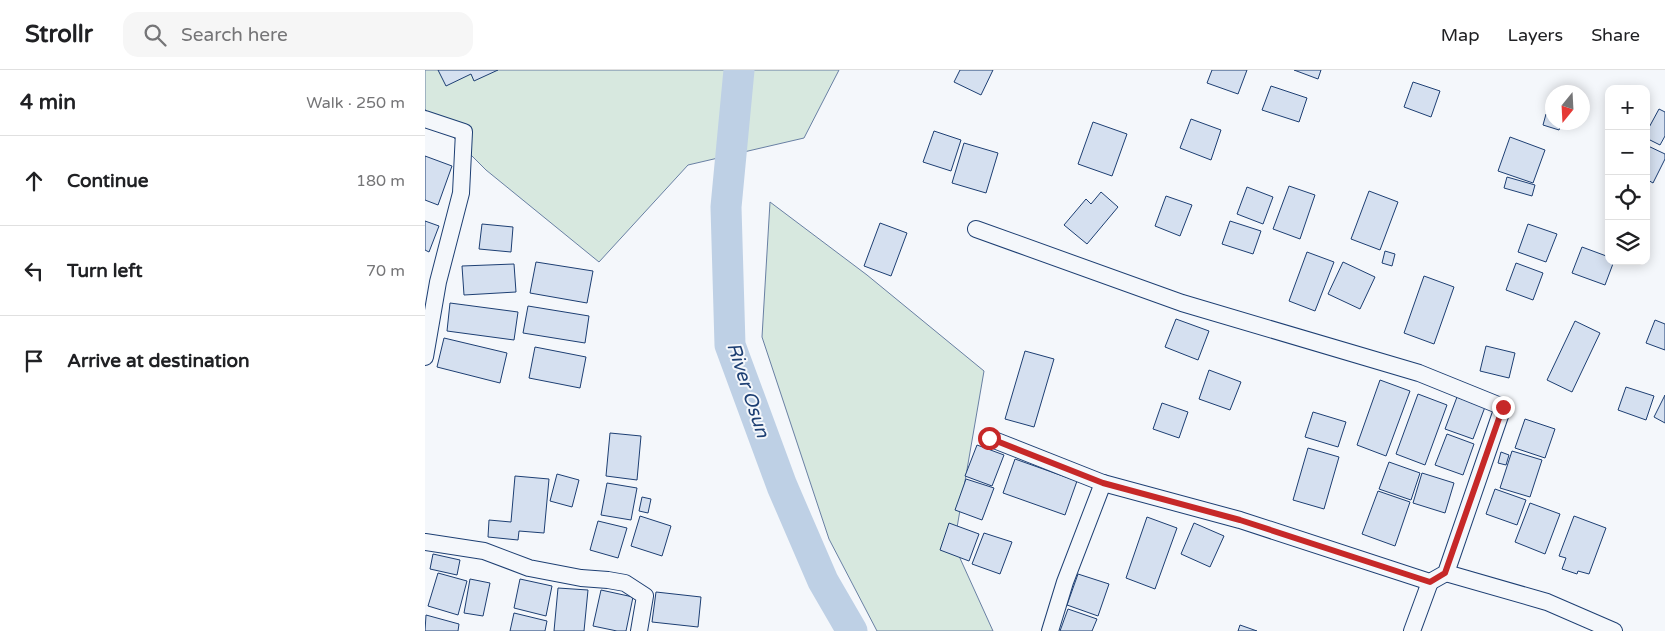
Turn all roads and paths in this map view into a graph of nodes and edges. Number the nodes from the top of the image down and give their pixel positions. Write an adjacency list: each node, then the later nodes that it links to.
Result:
1 (425, 119): 3 (street)
2 (976, 229): 7 (street)
3 (425, 357)
4 (989, 438): 5 (street)
5 (1103, 483): 8 (street); 10 (street)
6 (426, 546): 9 (street)
7 (1445, 573): 8 (street); 12 (street)
8 (1430, 582): 11 (street)
9 (639, 631)
10 (1050, 631)
11 (1412, 631)
12 (1613, 631)

